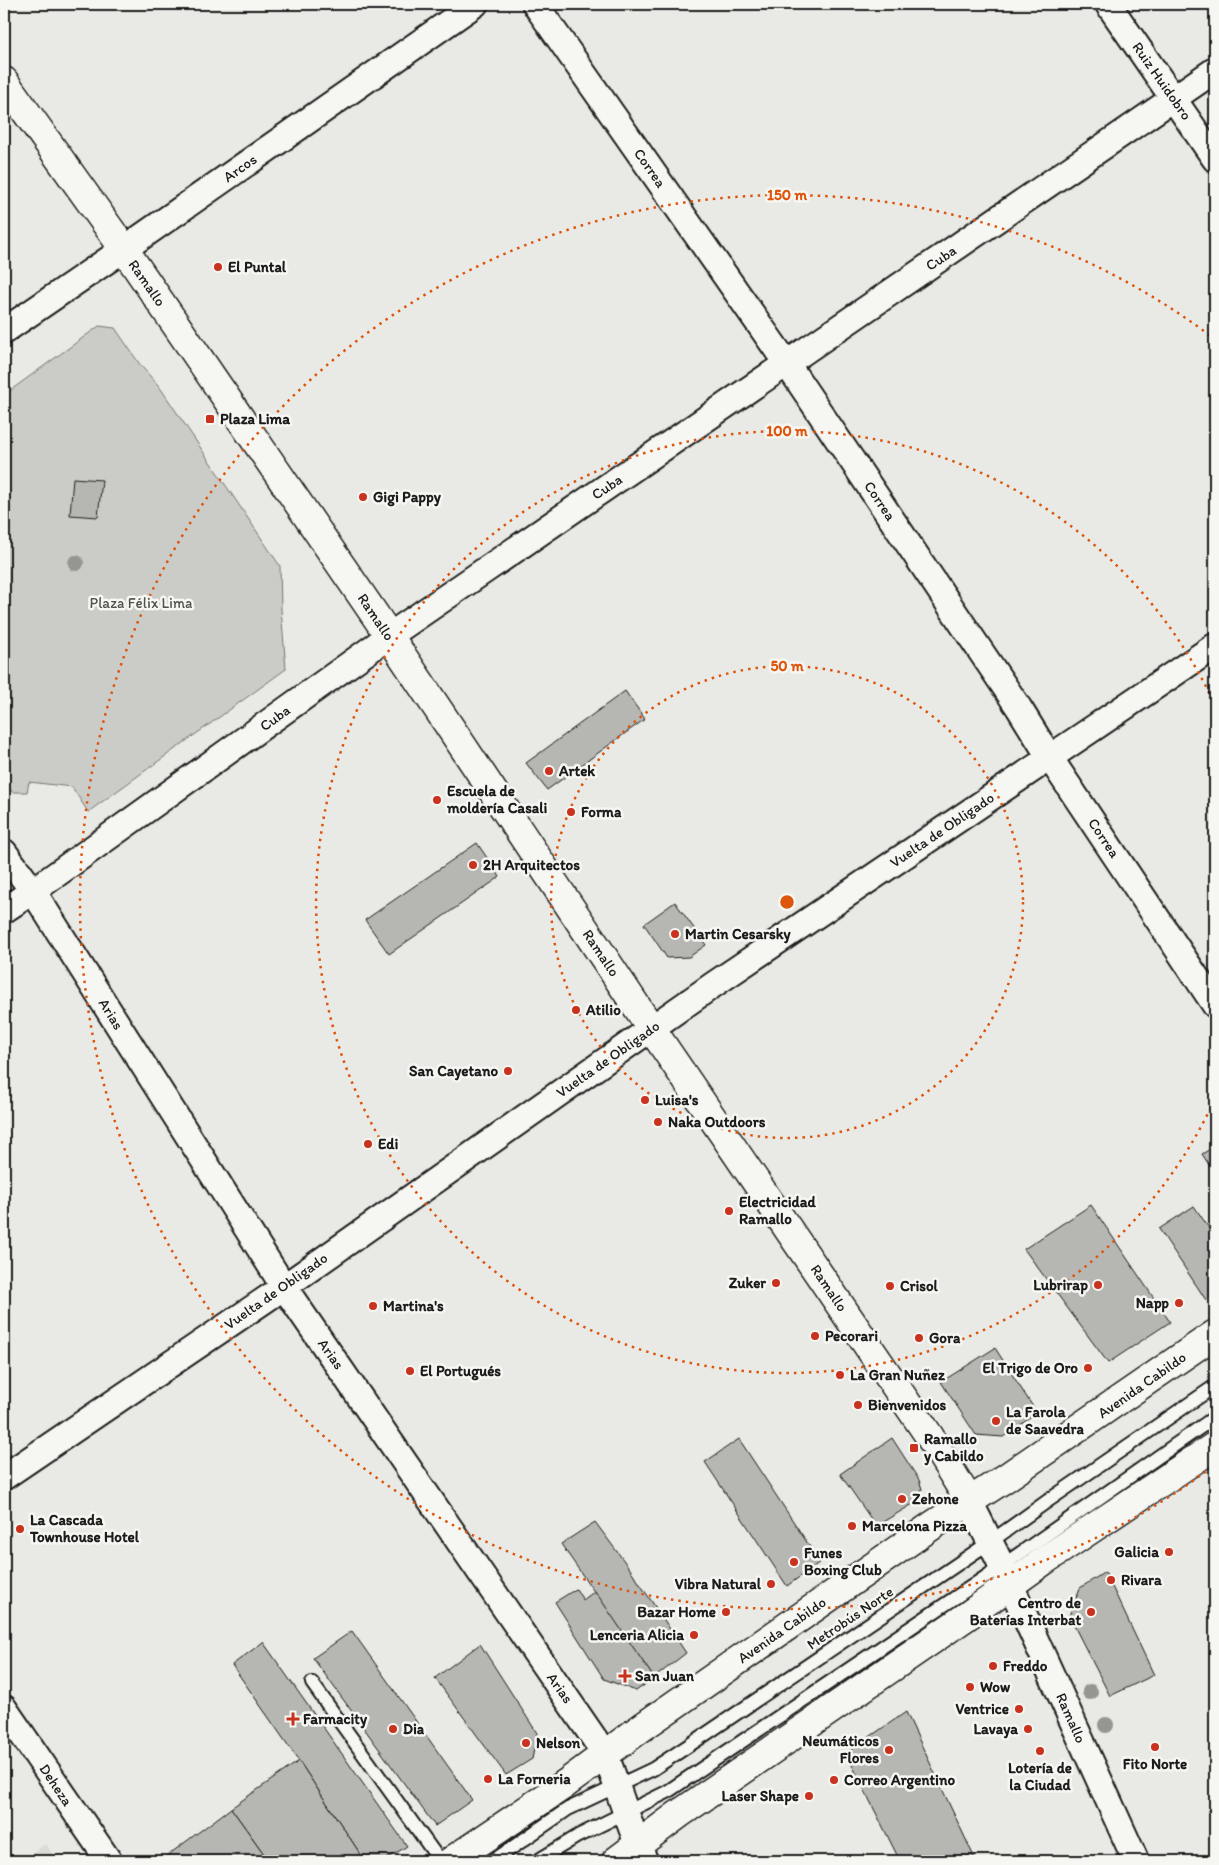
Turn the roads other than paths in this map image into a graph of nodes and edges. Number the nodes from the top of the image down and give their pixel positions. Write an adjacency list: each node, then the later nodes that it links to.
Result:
1 (475, 4): 8 (street, Arcos)
2 (535, 4): 10 (street, Correa)
3 (1108, 4): 6 (street, Ruiz Huidobro)
4 (1215, 70): 6 (street, Cuba)
5 (4, 81): 8 (street, Ramallo)
6 (1173, 99): 7 (street, Ruiz Huidobro); 10 (street, Cuba)
7 (1215, 159)
8 (124, 249): 9 (street, Arcos); 11 (street, Ramallo)
9 (4, 331)
10 (787, 364): 11 (street, Cuba); 13 (street, Correa)
11 (389, 636): 15 (street, Cuba); 18 (street, Ramallo)
12 (1215, 646): 13 (street, Vuelta de Obligado)
13 (1050, 758): 17 (street, Correa); 18 (street, Vuelta de Obligado)
14 (4, 852): 15 (street, Arias)
15 (33, 892): 16 (street, Cuba); 19 (street, Arias)
16 (4, 910)
17 (1215, 1005)
18 (651, 1028): 19 (street, Vuelta de Obligado); 25 (street, Ramallo)
19 (284, 1287): 24 (street, Vuelta de Obligado); 30 (street, Arias)
20 (1215, 1334): 25 (street, Avenida Cabildo)
21 (1215, 1386): 26 (lane, Metrobús Norte)
22 (1215, 1417): 27 (lane)
23 (1215, 1446): 27 (street)
24 (4, 1477)
25 (970, 1502): 26 (street, Ramallo); 30 (street, Avenida Cabildo)
26 (990, 1542): 27 (street, Ramallo); 31 (lane, Metrobús Norte)
27 (1006, 1576): 32 (lane); 33 (street); 40 (street, Ramallo)
28 (312, 1684): 35 (lane)
29 (4, 1708): 34 (street, Deheza)
30 (605, 1754): 31 (street, Arias); 36 (street, Avenida Cabildo)
31 (618, 1786): 32 (street, Arias); 37 (lane, Metrobús Norte)
32 (627, 1812): 33 (street, Arias); 38 (lane)
33 (641, 1853): 39 (street)
34 (109, 1861)
35 (440, 1861)
36 (451, 1861)
37 (493, 1861)
38 (537, 1861)
39 (616, 1861)
40 (1136, 1861)

